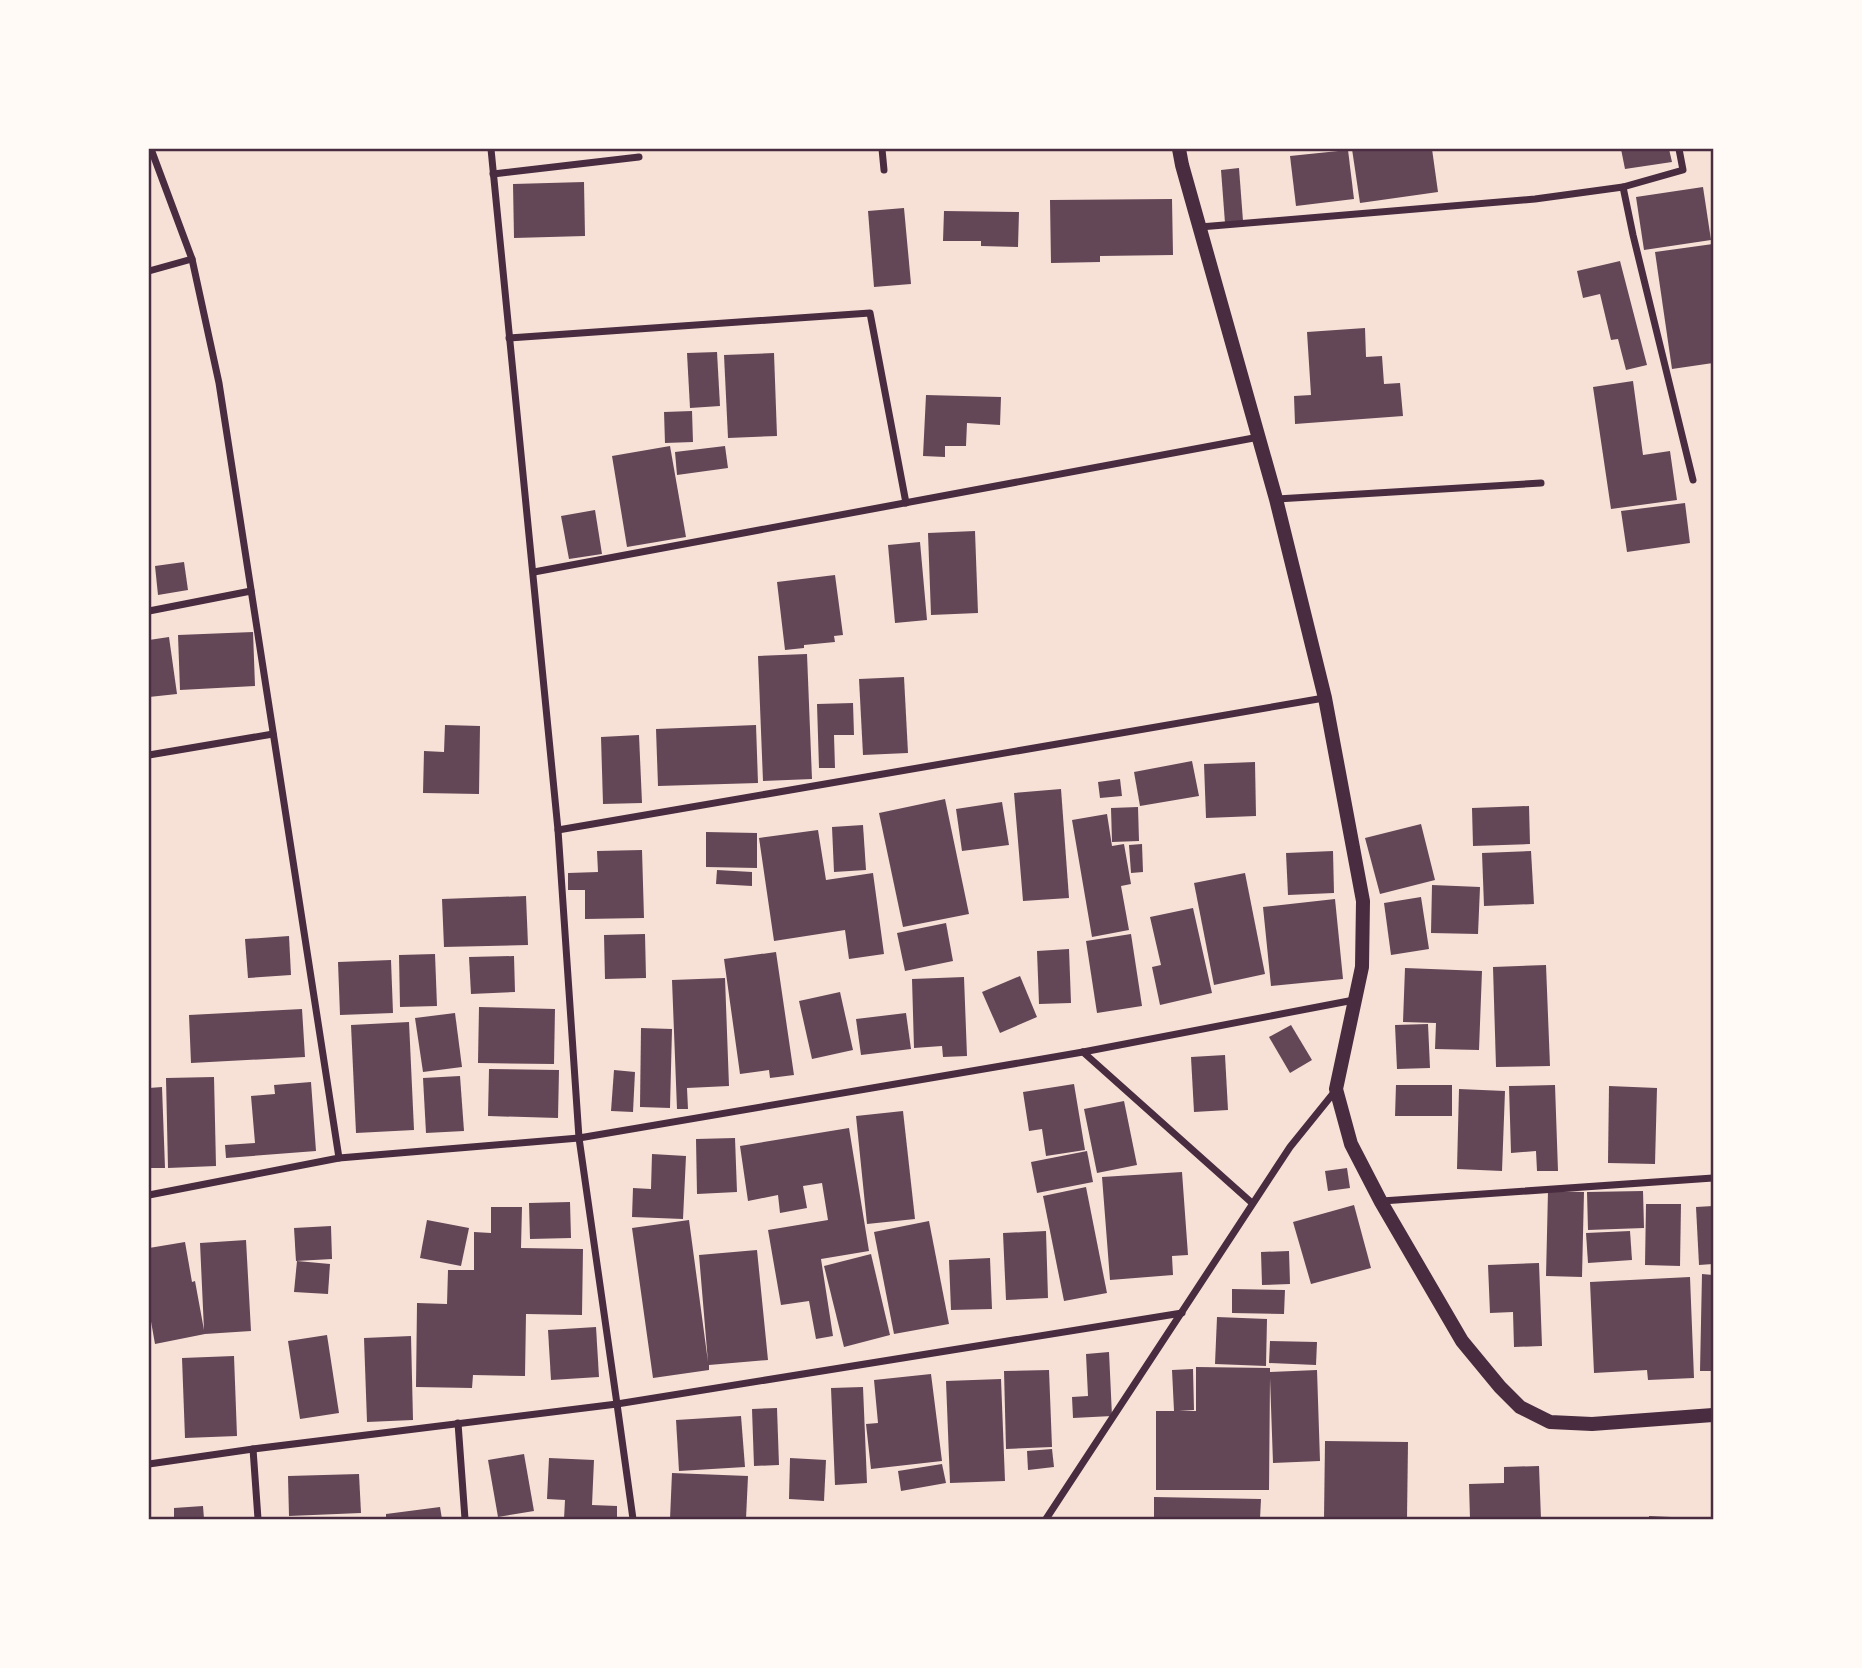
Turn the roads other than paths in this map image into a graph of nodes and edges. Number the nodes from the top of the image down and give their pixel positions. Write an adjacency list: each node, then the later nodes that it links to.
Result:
1 (151, 149): 11 (street)
2 (491, 149): 8 (street)
3 (881, 149): 7 (street)
4 (1179, 149): 10 (main road)
5 (1679, 149): 9 (street)
6 (639, 157): 8 (street)
7 (884, 170)
8 (493, 174): 13 (street)
9 (1623, 187): 10 (street); 15 (street)
10 (1199, 227): 14 (main road)
11 (192, 259): 12 (street); 20 (street)
12 (149, 271)
13 (509, 338): 18 (street); 19 (street)
14 (1260, 437): 17 (main road); 18 (street)
15 (1693, 480)
16 (1541, 483): 17 (street)
17 (1276, 499): 22 (main road)
18 (906, 503): 19 (street)
19 (534, 572): 25 (street)
20 (251, 591): 21 (street); 23 (street)
21 (149, 611)
22 (1325, 698): 25 (street); 26 (main road)
23 (273, 734): 24 (street); 30 (street)
24 (149, 755)
25 (558, 830): 29 (street)
26 (1354, 1000): 27 (street); 28 (main road)
27 (1083, 1052): 29 (street); 34 (street)
28 (1336, 1089): 33 (main road); 34 (street)
29 (579, 1138): 30 (street); 36 (street)
30 (339, 1158): 32 (street)
31 (1713, 1178): 33 (street)
32 (149, 1195)
33 (1381, 1202): 37 (main road)
34 (1252, 1203): 35 (street)
35 (1182, 1313): 36 (street); 44 (street)
36 (617, 1404): 38 (street); 43 (street)
37 (1713, 1415)
38 (458, 1423): 39 (street); 42 (street)
39 (253, 1449): 40 (street); 41 (street)
40 (149, 1464)
41 (258, 1519)
42 (466, 1519)
43 (633, 1519)
44 (1046, 1519)

